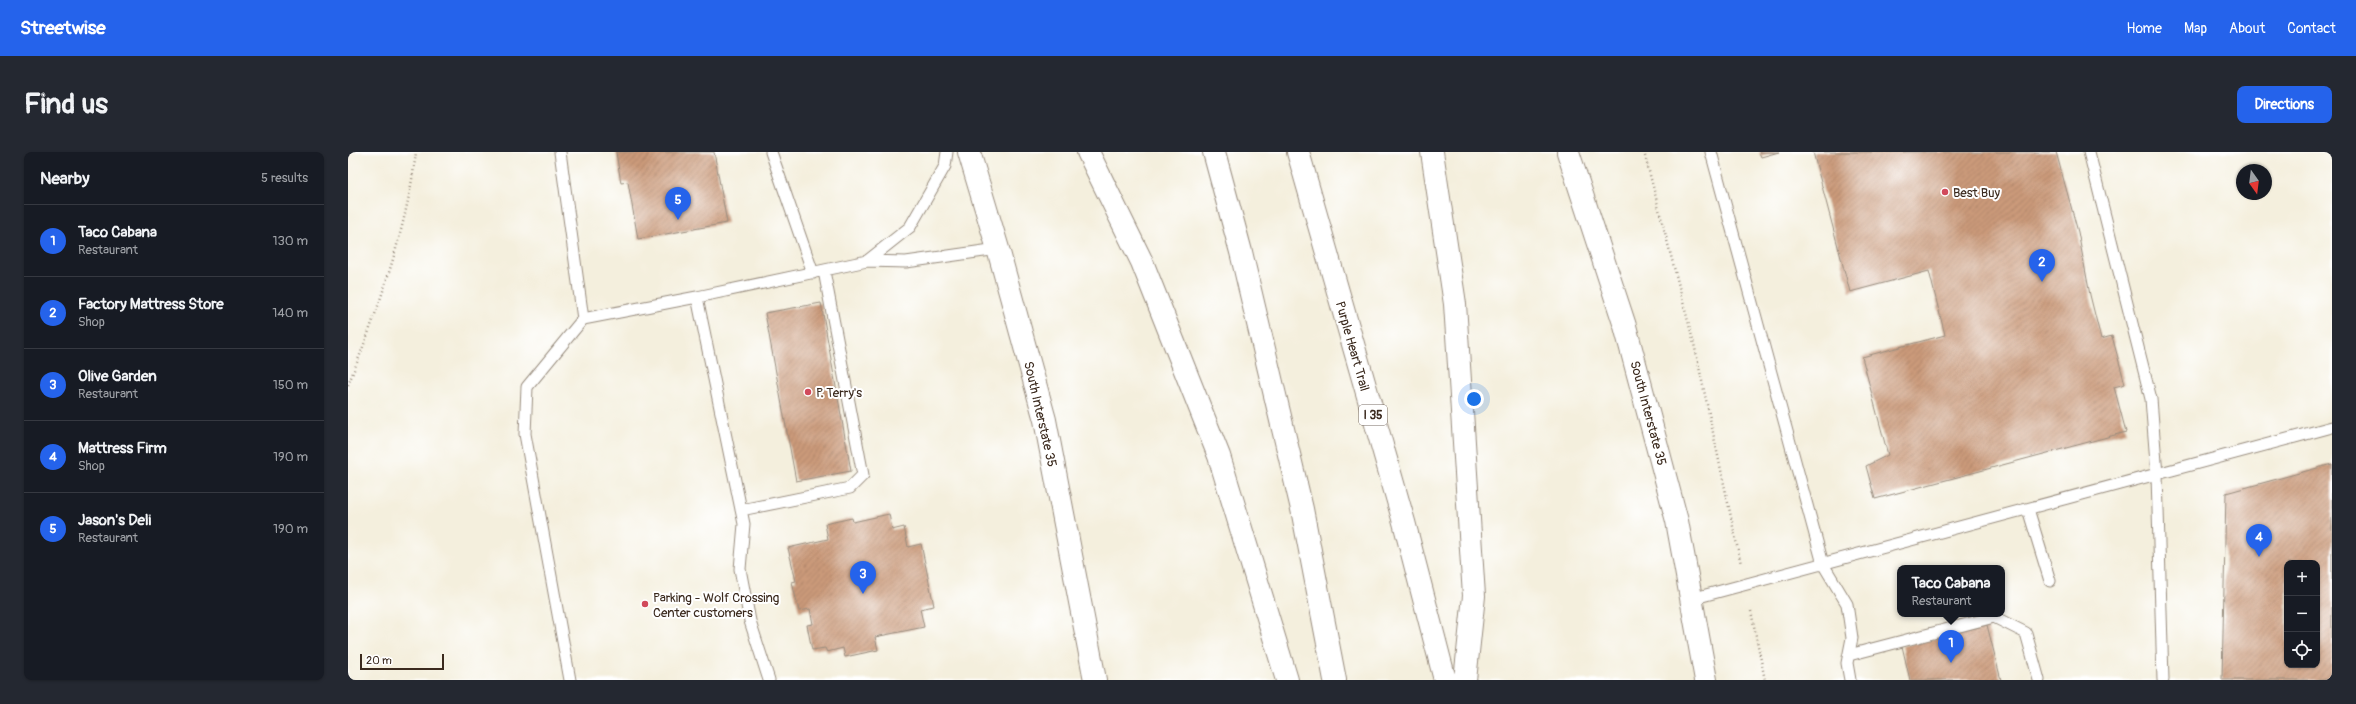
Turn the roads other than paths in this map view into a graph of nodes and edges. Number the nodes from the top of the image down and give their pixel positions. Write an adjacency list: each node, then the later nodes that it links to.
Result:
1 (560, 152): 16 (lane)
2 (771, 152): 14 (lane)
3 (947, 152): 13 (lane)
4 (969, 152): 12 (main road, South Interstate 35)
5 (1088, 152): 28 (main road)
6 (1214, 152): 29 (main road)
7 (1298, 152): 30 (main road, Purple Heart Trail / I 35)
8 (1432, 152): 31 (main road)
9 (1568, 152): 23 (main road, South Interstate 35)
10 (1711, 152): 21 (lane)
11 (2089, 152): 18 (lane)
12 (998, 249): 13 (lane); 27 (main road, South Interstate 35)
13 (867, 262): 14 (lane)
14 (819, 272): 15 (lane); 20 (lane)
15 (697, 297): 16 (lane); 20 (lane)
16 (583, 319): 25 (lane)
17 (2332, 428): 18 (lane)
18 (2157, 475): 19 (lane); 35 (lane)
19 (2028, 509): 21 (lane); 22 (lane)
20 (741, 510): 26 (lane)
21 (1823, 564): 23 (lane); 24 (lane)
22 (2050, 581)
23 (1691, 599): 32 (main road, South Interstate 35)
24 (1848, 655): 33 (lane); 34 (lane)
25 (570, 680)
26 (769, 680)
27 (1095, 680)
28 (1287, 680)
29 (1335, 680)
30 (1445, 680)
31 (1466, 680)
32 (1706, 680)
33 (1850, 680)
34 (2039, 680)
35 (2163, 680)

